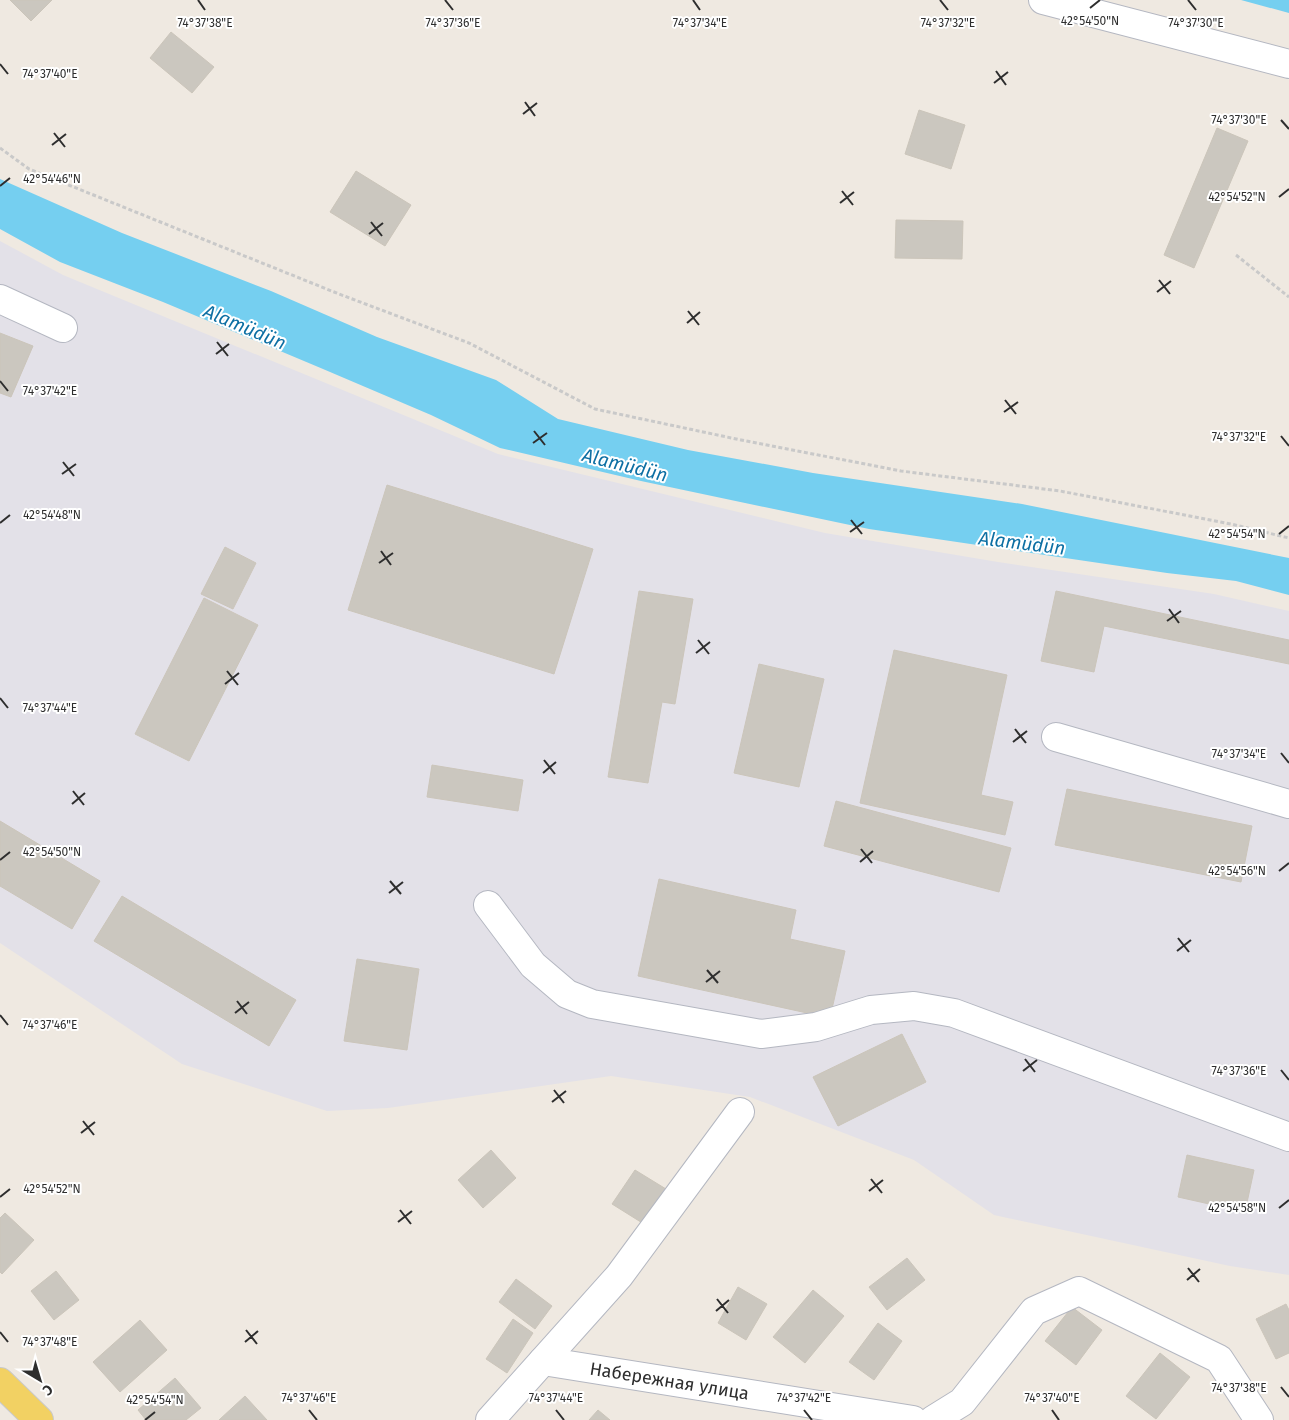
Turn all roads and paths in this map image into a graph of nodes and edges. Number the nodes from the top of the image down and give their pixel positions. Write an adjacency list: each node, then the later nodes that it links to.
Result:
1 (1043, 0): 2 (street)
2 (1289, 64)
3 (0, 148): 8 (path)
4 (1236, 256): 5 (path)
5 (1289, 297)
6 (0, 299): 7 (street)
7 (63, 328)
8 (1289, 538)
9 (1056, 736): 10 (street)
10 (1289, 804)
11 (488, 905): 13 (street)
12 (740, 1112): 14 (street)
13 (1289, 1137)
14 (543, 1361): 17 (street); 18 (street, Набережная улица)
15 (0, 1382): 16 (main road)
16 (38, 1420)
17 (490, 1420)
18 (913, 1420)
19 (933, 1420): 20 (street)
20 (1259, 1420)

